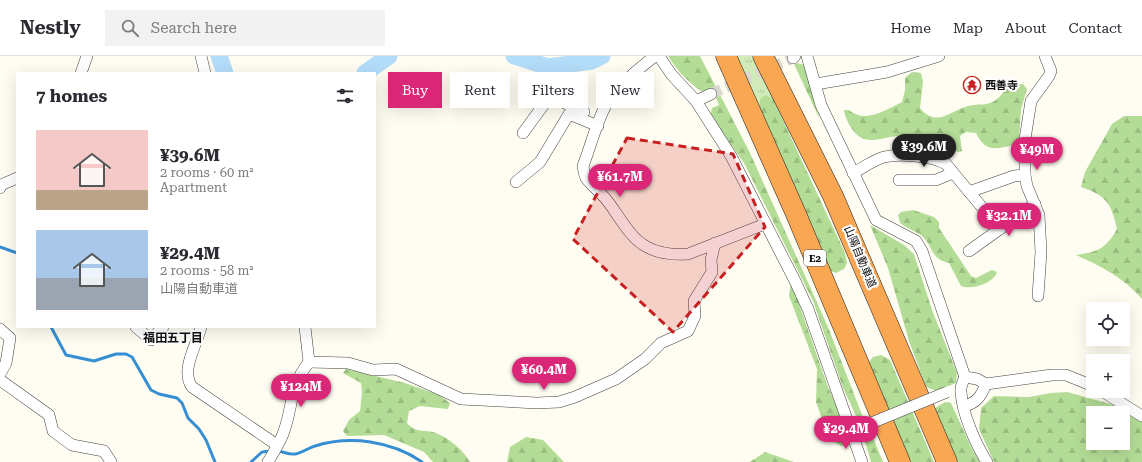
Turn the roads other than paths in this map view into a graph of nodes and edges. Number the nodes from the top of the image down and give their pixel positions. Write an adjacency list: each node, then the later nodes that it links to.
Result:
1 (87, 56): 12 (street)
2 (201, 56): 13 (street)
3 (655, 56): 17 (street)
4 (659, 56): 16 (street)
5 (716, 56): 19 (highway)
6 (726, 56): 19 (highway, E2)
7 (763, 56): 33 (highway, 山陽自動車道)
8 (788, 56): 33 (highway)
9 (806, 56): 14 (street)
10 (939, 56): 14 (street)
11 (1045, 56): 22 (street)
12 (81, 72)
13 (205, 72)
14 (816, 84): 20 (street)
15 (711, 94): 16 (street)
16 (696, 101): 29 (street)
17 (600, 123): 18 (street); 25 (street); 31 (street)
18 (524, 133)
19 (773, 162): 55 (highway, E2)
20 (853, 173): 21 (street); 42 (street)
21 (953, 173): 24 (street); 27 (street)
22 (1025, 175): 27 (street); 28 (street)
23 (16, 178): 26 (street)
24 (899, 180)
25 (516, 182)
26 (0, 188)
27 (969, 192): 30 (street)
28 (1035, 204): 30 (street); 34 (street)
29 (765, 224): 31 (street); 50 (street)
30 (1000, 229): 32 (street)
31 (715, 243): 40 (street)
32 (969, 251)
33 (860, 256): 56 (highway, 山陽自動車道)
34 (1038, 296)
35 (137, 328): 36 (street)
36 (162, 328)
37 (201, 328): 51 (street)
38 (304, 328): 40 (street)
39 (0, 329): 41 (street)
40 (309, 362): 51 (street)
41 (0, 374)
42 (964, 377): 45 (street); 46 (street)
43 (0, 380): 52 (street)
44 (1086, 383): 45 (street)
45 (986, 384): 48 (street)
46 (960, 391): 48 (street); 50 (street, bridge)
47 (1113, 398): 49 (street)
48 (964, 406): 57 (street)
49 (1142, 416)
50 (856, 430): 54 (street)
51 (277, 445): 53 (street)
52 (111, 462)
53 (268, 462)
54 (862, 462)
55 (900, 462)
56 (947, 462)
57 (987, 462)

